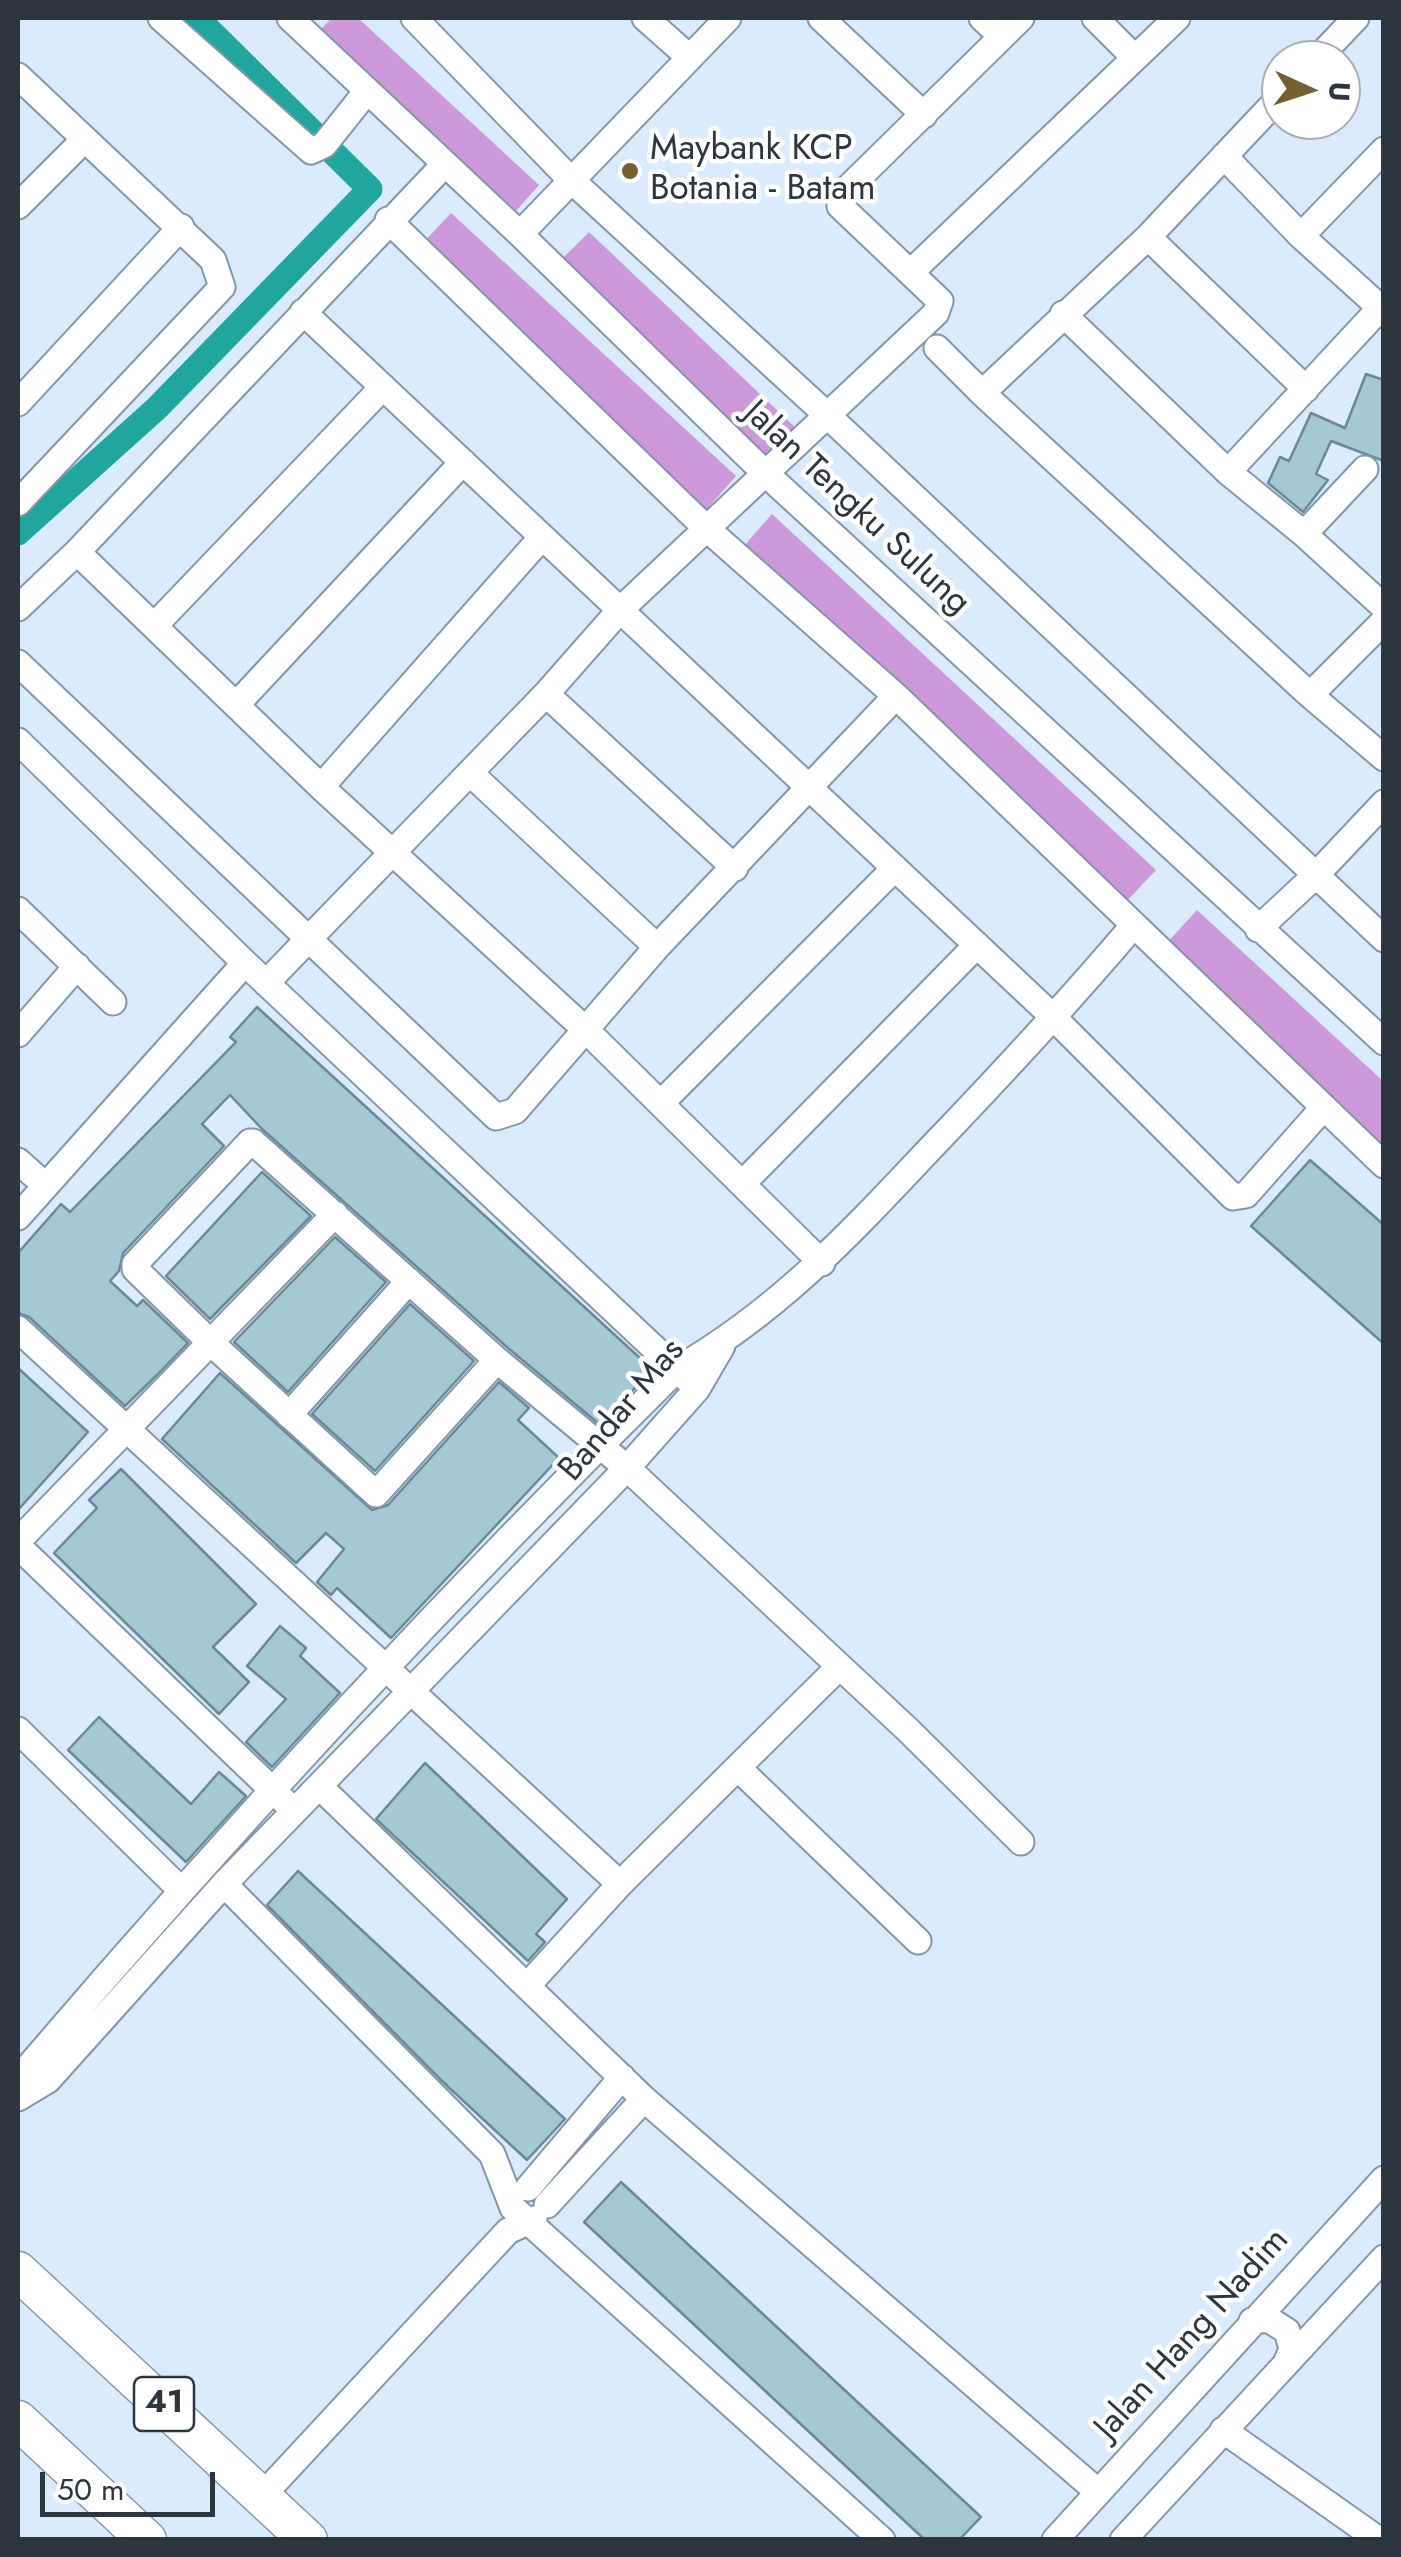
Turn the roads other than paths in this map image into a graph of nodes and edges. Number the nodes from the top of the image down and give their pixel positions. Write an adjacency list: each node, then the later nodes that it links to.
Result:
1 (161, 18): 17 (street)
2 (290, 18): 17 (street, Jalan Tengku Sulung)
3 (414, 18): 24 (street)
4 (645, 18): 15 (street)
5 (728, 18): 15 (street)
6 (821, 18): 18 (street)
7 (982, 18): 12 (street)
8 (1021, 18): 12 (street)
9 (1095, 18): 14 (street)
10 (1177, 18): 14 (street)
11 (1356, 18): 13 (street)
12 (1002, 36): 18 (street)
13 (1335, 40)
14 (1134, 57): 31 (street)
15 (689, 58): 24 (street)
16 (18, 76): 20 (street)
17 (367, 91): 23 (street, Jalan Tengku Sulung)
18 (924, 115): 31 (street)
19 (1261, 117): 22 (street)
20 (84, 141): 25 (street); 27 (street)
21 (1384, 150): 29 (street)
22 (1224, 156): 29 (street); 30 (street)
23 (444, 165): 26 (street); 28 (street, Jalan Tengku Sulung)
24 (570, 179): 28 (street); 40 (street)
25 (18, 206)
26 (388, 220): 33 (street); 46 (street)
27 (181, 227): 39 (street); 45 (street)
28 (520, 234): 43 (street, Jalan Tengku Sulung)
29 (1301, 236): 32 (street)
30 (1148, 237): 34 (street); 37 (street)
31 (911, 272): 40 (street)
32 (1382, 308): 37 (street)
33 (304, 312): 36 (street); 49 (street)
34 (1063, 314): 38 (street); 44 (street)
35 (937, 348): 38 (street)
36 (383, 386): 41 (street); 54 (street)
37 (1306, 389): 44 (street)
38 (982, 393): 57 (street)
39 (18, 404)
40 (827, 414): 43 (street); 69 (street)
41 (463, 462): 48 (street); 59 (street)
42 (1365, 470): 47 (street)
43 (764, 472): 46 (street); 72 (street, Jalan Tengku Sulung)
44 (1228, 472): 47 (street)
45 (18, 503)
46 (706, 528): 52 (street); 58 (street)
47 (1304, 534): 51 (street)
48 (542, 537): 52 (street); 63 (street)
49 (77, 552): 50 (street); 54 (street)
50 (18, 608)
51 (1384, 608)
52 (620, 610): 56 (street); 64 (street)
53 (1384, 621): 57 (street)
54 (154, 626): 59 (street)
55 (18, 663): 74 (street)
56 (546, 694): 62 (street); 67 (street)
57 (1310, 695): 61 (street)
58 (896, 696): 64 (street); 71 (street)
59 (237, 704): 63 (street)
60 (18, 741): 77 (street)
61 (1384, 758)
62 (470, 773): 66 (street); 76 (street)
63 (320, 787): 66 (street)
64 (810, 789): 67 (street); 68 (street)
65 (1384, 803): 69 (street)
66 (392, 852): 74 (street); 82 (street)
67 (735, 868): 76 (street)
68 (895, 868): 75 (street); 85 (street)
69 (1316, 874): 72 (street); 73 (street)
70 (18, 910): 78 (street)
71 (1133, 926): 81 (street); 86 (street)
72 (1258, 928): 84 (street, Jalan Tengku Sulung)
73 (1384, 938)
74 (308, 941): 79 (street); 82 (street)
75 (976, 945): 81 (street); 89 (street)
76 (656, 948): 82 (street)
77 (245, 963): 79 (street); 90 (street)
78 (77, 966): 80 (street); 83 (street)
79 (266, 983): 99 (street)
80 (113, 1002)
81 (1054, 1018): 86 (street); 93 (street)
82 (587, 1031): 85 (street)
83 (18, 1034)
84 (1384, 1042)
85 (662, 1102): 89 (street)
86 (1324, 1107): 88 (street)
87 (18, 1160): 90 (street)
88 (1384, 1165)
89 (742, 1184): 93 (street)
90 (44, 1185): 92 (street)
91 (335, 1214): 94 (street); 96 (street); 96 (street)
92 (18, 1217)
93 (822, 1263): 97 (street)
94 (409, 1281): 98 (street); 101 (street)
95 (18, 1328): 102 (street)
96 (210, 1342): 101 (street); 102 (street)
97 (724, 1342): 99 (street, Bandar Mas); 100 (street, Bandar Mas)
98 (498, 1360): 101 (street); 103 (street)
99 (676, 1370): 100 (street); 103 (street, Bandar Mas)
100 (697, 1388): 104 (street, Bandar Mas)
101 (289, 1415)
102 (126, 1428): 105 (street); 106 (street)
103 (599, 1446): 104 (street); 106 (street, Bandar Mas)
104 (627, 1468): 107 (street); 108 (street, Bandar Mas)
105 (18, 1544): 112 (street)
106 (386, 1667): 108 (street); 112 (street, Bandar Mas)
107 (839, 1667): 110 (street); 114 (street)
108 (412, 1690): 111 (street, Bandar Mas); 116 (street)
109 (18, 1730): 117 (street)
110 (739, 1769): 116 (street); 118 (street)
111 (320, 1786): 113 (street, Bandar Mas); 119 (street)
112 (274, 1791): 113 (street); 117 (street, Bandar Mas)
113 (296, 1813): 115 (street, Bandar Mas)
114 (1021, 1842)
115 (224, 1884): 122 (street, Bandar Mas); 125 (street)
116 (620, 1884): 119 (street)
117 (180, 1889): 121 (street, Bandar Mas)
118 (918, 1941)
119 (528, 1986): 120 (street)
120 (622, 2077): 123 (street); 125 (street)
121 (18, 2089)
122 (18, 2098)
123 (644, 2099): 125 (street); 132 (street)
124 (1384, 2179): 128 (street, Jalan Hang Nadim)
125 (525, 2211): 133 (street); 136 (street)
126 (1384, 2258): 129 (street)
127 (18, 2271): 133 (highway, 41)
128 (1252, 2320): 129 (street); 132 (street, Jalan Hang Nadim)
129 (1286, 2361): 131 (street)
130 (18, 2420): 134 (highway)
131 (1223, 2430): 138 (street); 139 (street)
132 (1098, 2491): 137 (street, Jalan Hang Nadim)
133 (262, 2496): 135 (highway, 41)
134 (148, 2540)
135 (308, 2540)
136 (882, 2540)
137 (1055, 2540)
138 (1123, 2540)
139 (1379, 2540)

